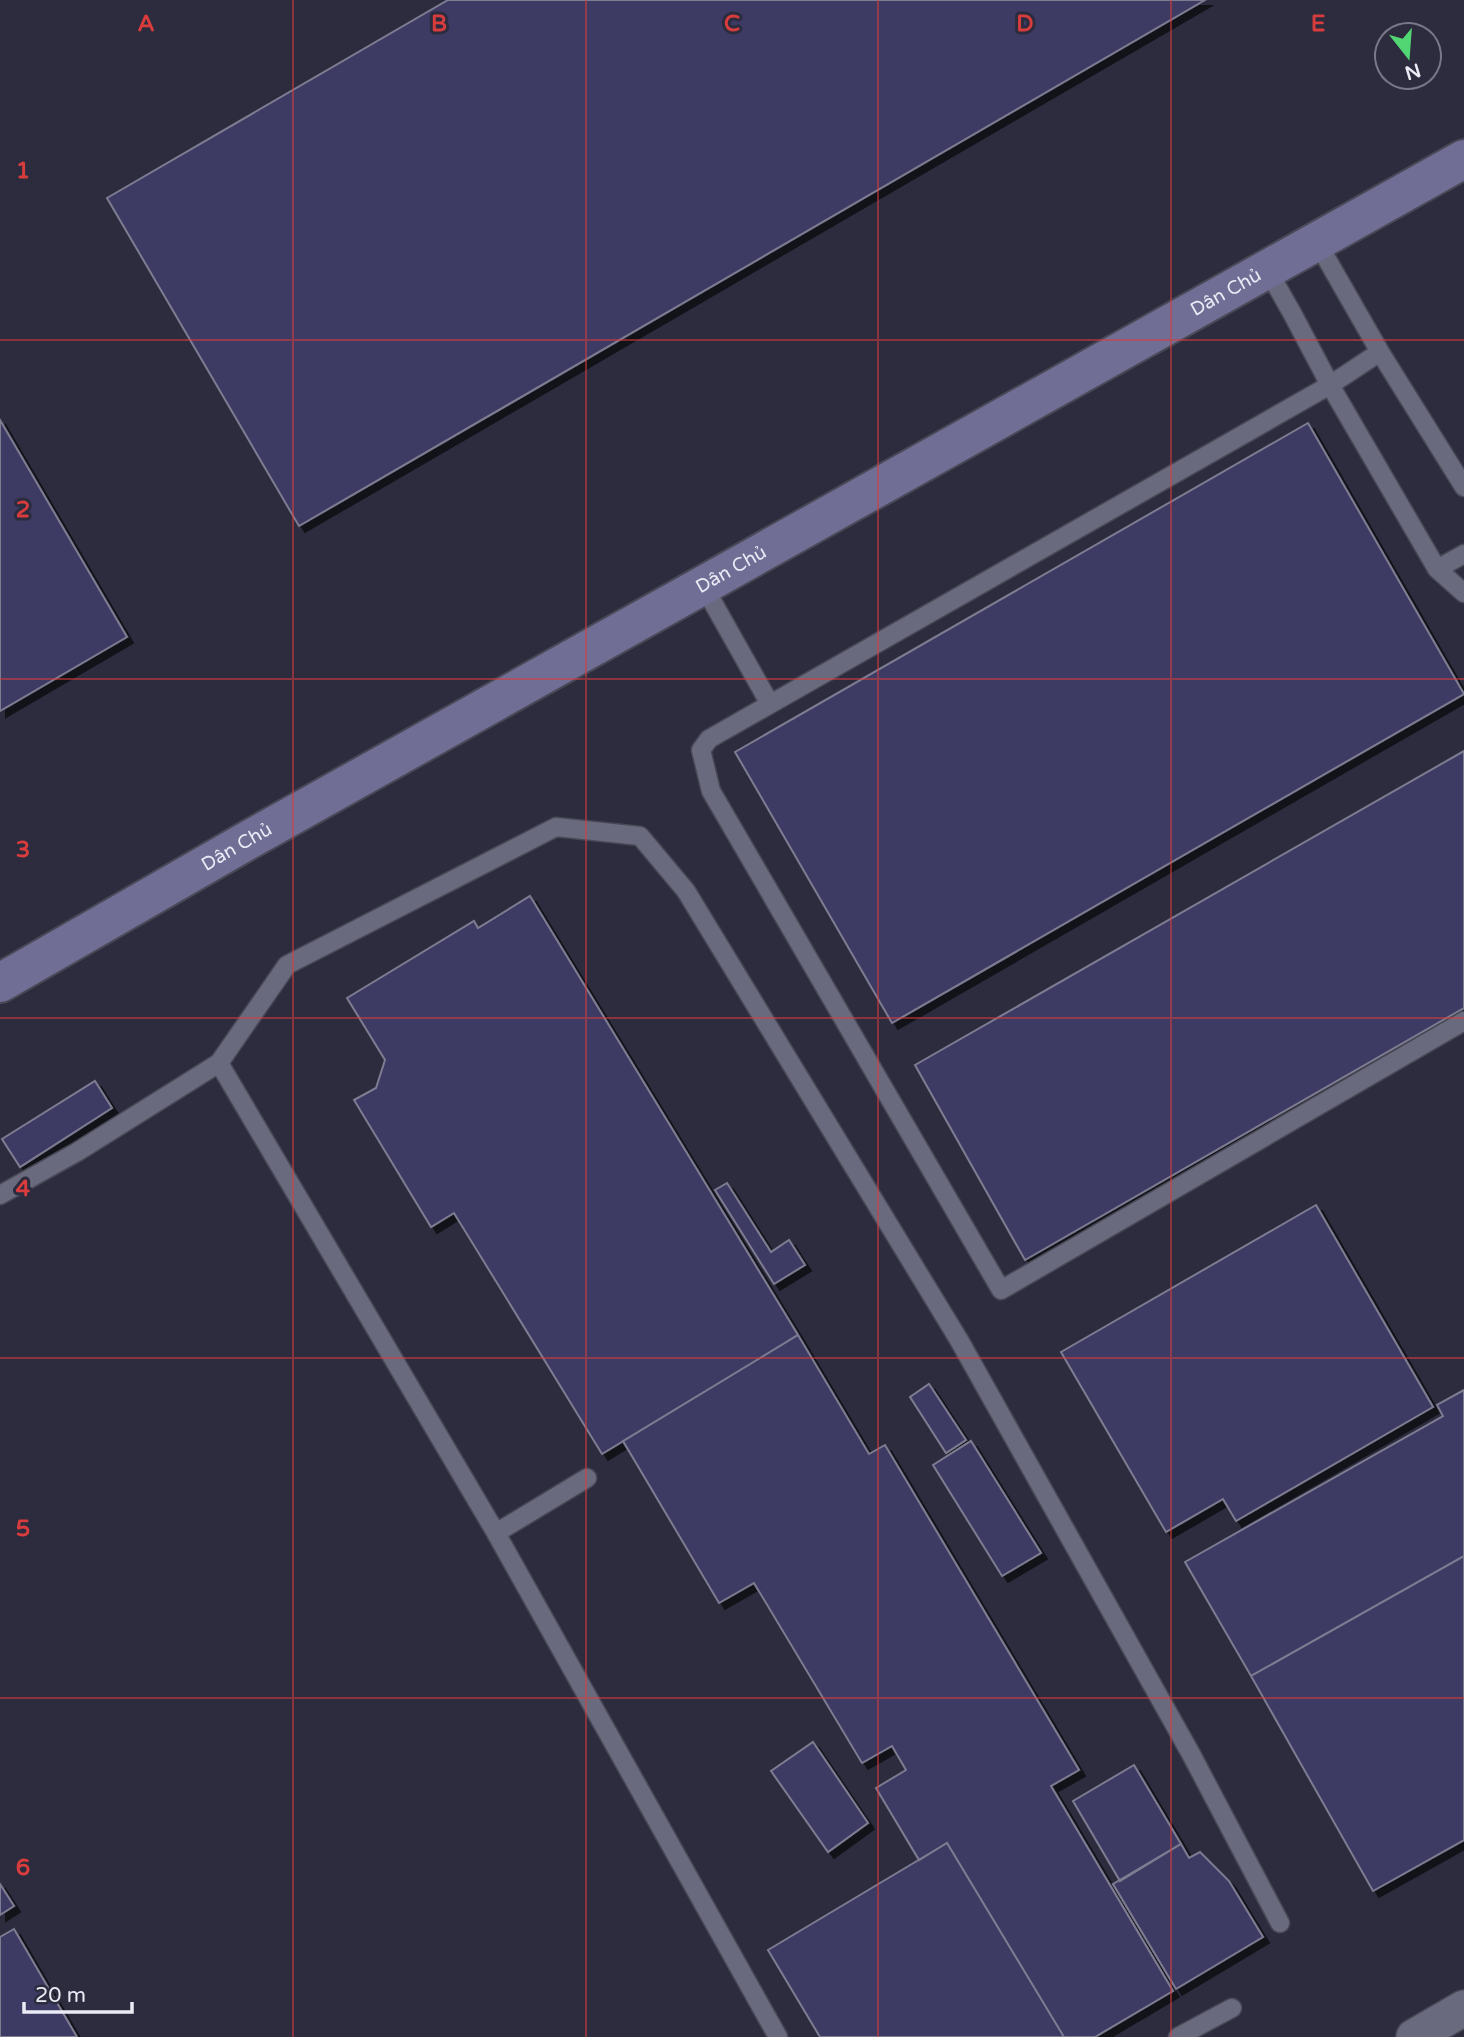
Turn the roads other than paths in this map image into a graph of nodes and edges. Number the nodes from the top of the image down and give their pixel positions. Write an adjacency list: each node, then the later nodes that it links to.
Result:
1 (1464, 159): 2 (main road, Dân Chủ)
2 (1317, 242): 3 (main road, Dân Chủ); 4 (lane)
3 (1267, 269): 5 (lane); 9 (main road, Dân Chủ)
4 (1380, 352): 5 (lane); 6 (lane)
5 (1330, 385): 8 (lane); 11 (lane)
6 (1464, 487)
7 (1464, 554): 8 (lane)
8 (1437, 569): 10 (lane)
9 (704, 585): 11 (lane); 12 (main road, Dân Chủ)
10 (1464, 593)
11 (770, 704): 13 (lane)
12 (0, 983)
13 (1464, 1021)
14 (219, 1063): 15 (lane); 17 (lane); 18 (lane)
15 (0, 1195)
16 (586, 1478): 17 (lane)
17 (496, 1532): 21 (lane)
18 (1280, 1923)
19 (1232, 2008): 22 (lane)
20 (1464, 2008): 23 (street)
21 (778, 2037)
22 (1178, 2037)
23 (1413, 2037)

